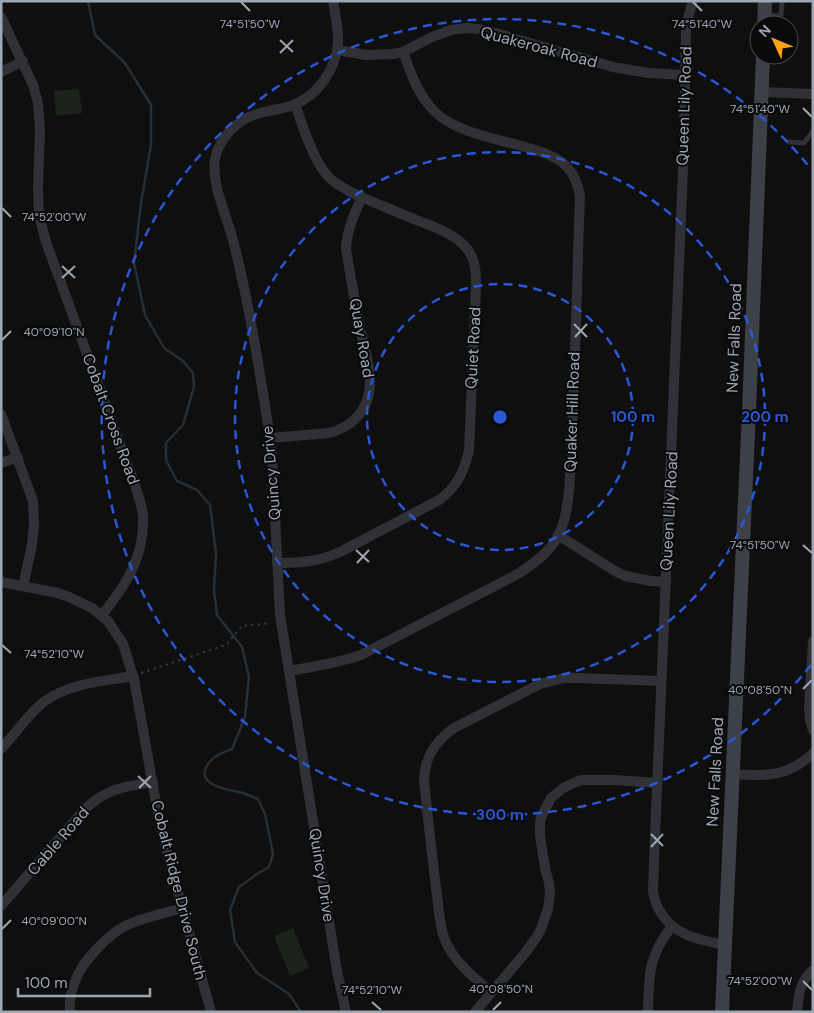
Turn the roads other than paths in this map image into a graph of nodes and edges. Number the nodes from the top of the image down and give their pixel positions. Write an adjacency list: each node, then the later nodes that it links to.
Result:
1 (333, 1): 6 (street, Quincy Drive)
2 (693, 1): 11 (street, Queen Lily Road)
3 (782, 1): 4 (lane)
4 (765, 14)
5 (1, 17): 8 (street, Cobalt Cross Road)
6 (337, 50): 7 (street, Quakeroak Road); 14 (street, Quincy Drive)
7 (403, 52): 11 (street, Quakeroak Road); 22 (street, Quaker Hill Road)
8 (23, 61): 10 (street); 27 (street, Cobalt Cross Road)
9 (763, 65): 12 (main road, New Falls Road)
10 (1, 72)
11 (685, 75): 25 (street, Queen Lily Road)
12 (762, 92): 13 (street); 35 (main road, New Falls Road)
13 (813, 94)
14 (295, 104): 17 (street, Quiet Road); 19 (street, Quincy Drive)
15 (813, 131): 16 (lane)
16 (789, 142)
17 (362, 197): 19 (street, Quay Road); 23 (street, Quiet Road)
18 (1, 414): 20 (street)
19 (270, 438): 23 (street, Quincy Drive)
20 (18, 457): 21 (street); 26 (street)
21 (1, 463)
22 (558, 535): 25 (street); 29 (street, Quaker Hill Road)
23 (277, 563): 29 (street, Quincy Drive)
24 (1, 582): 26 (street, Cobalt Ridge Drive South)
25 (666, 582): 31 (street, Queen Lily Road)
26 (22, 586): 27 (street, Cobalt Ridge Drive South)
27 (102, 615): 30 (street, Cobalt Ridge Drive South)
28 (813, 641): 32 (street)
29 (288, 671): 46 (street, Quincy Drive)
30 (134, 676): 33 (street); 36 (street, Cobalt Ridge Drive South)
31 (661, 681): 37 (street, Queen Lily Road); 43 (street)
32 (813, 730)
33 (1, 749)
34 (813, 752): 35 (street)
35 (733, 774): 41 (main road, New Falls Road)
36 (153, 782): 38 (street, Cable Road); 39 (street, Cobalt Ridge Drive South)
37 (657, 783): 40 (street, Queen Lily Road); 43 (street)
38 (1, 906)
39 (183, 908): 44 (street); 45 (street, Cobalt Ridge Drive South)
40 (672, 926): 41 (street); 48 (street)
41 (724, 946): 49 (main road, New Falls Road)
42 (813, 970): 50 (street)
43 (491, 992): 47 (street)
44 (70, 1012)
45 (211, 1012)
46 (346, 1012)
47 (475, 1012)
48 (648, 1012)
49 (722, 1012)
50 (797, 1012)

